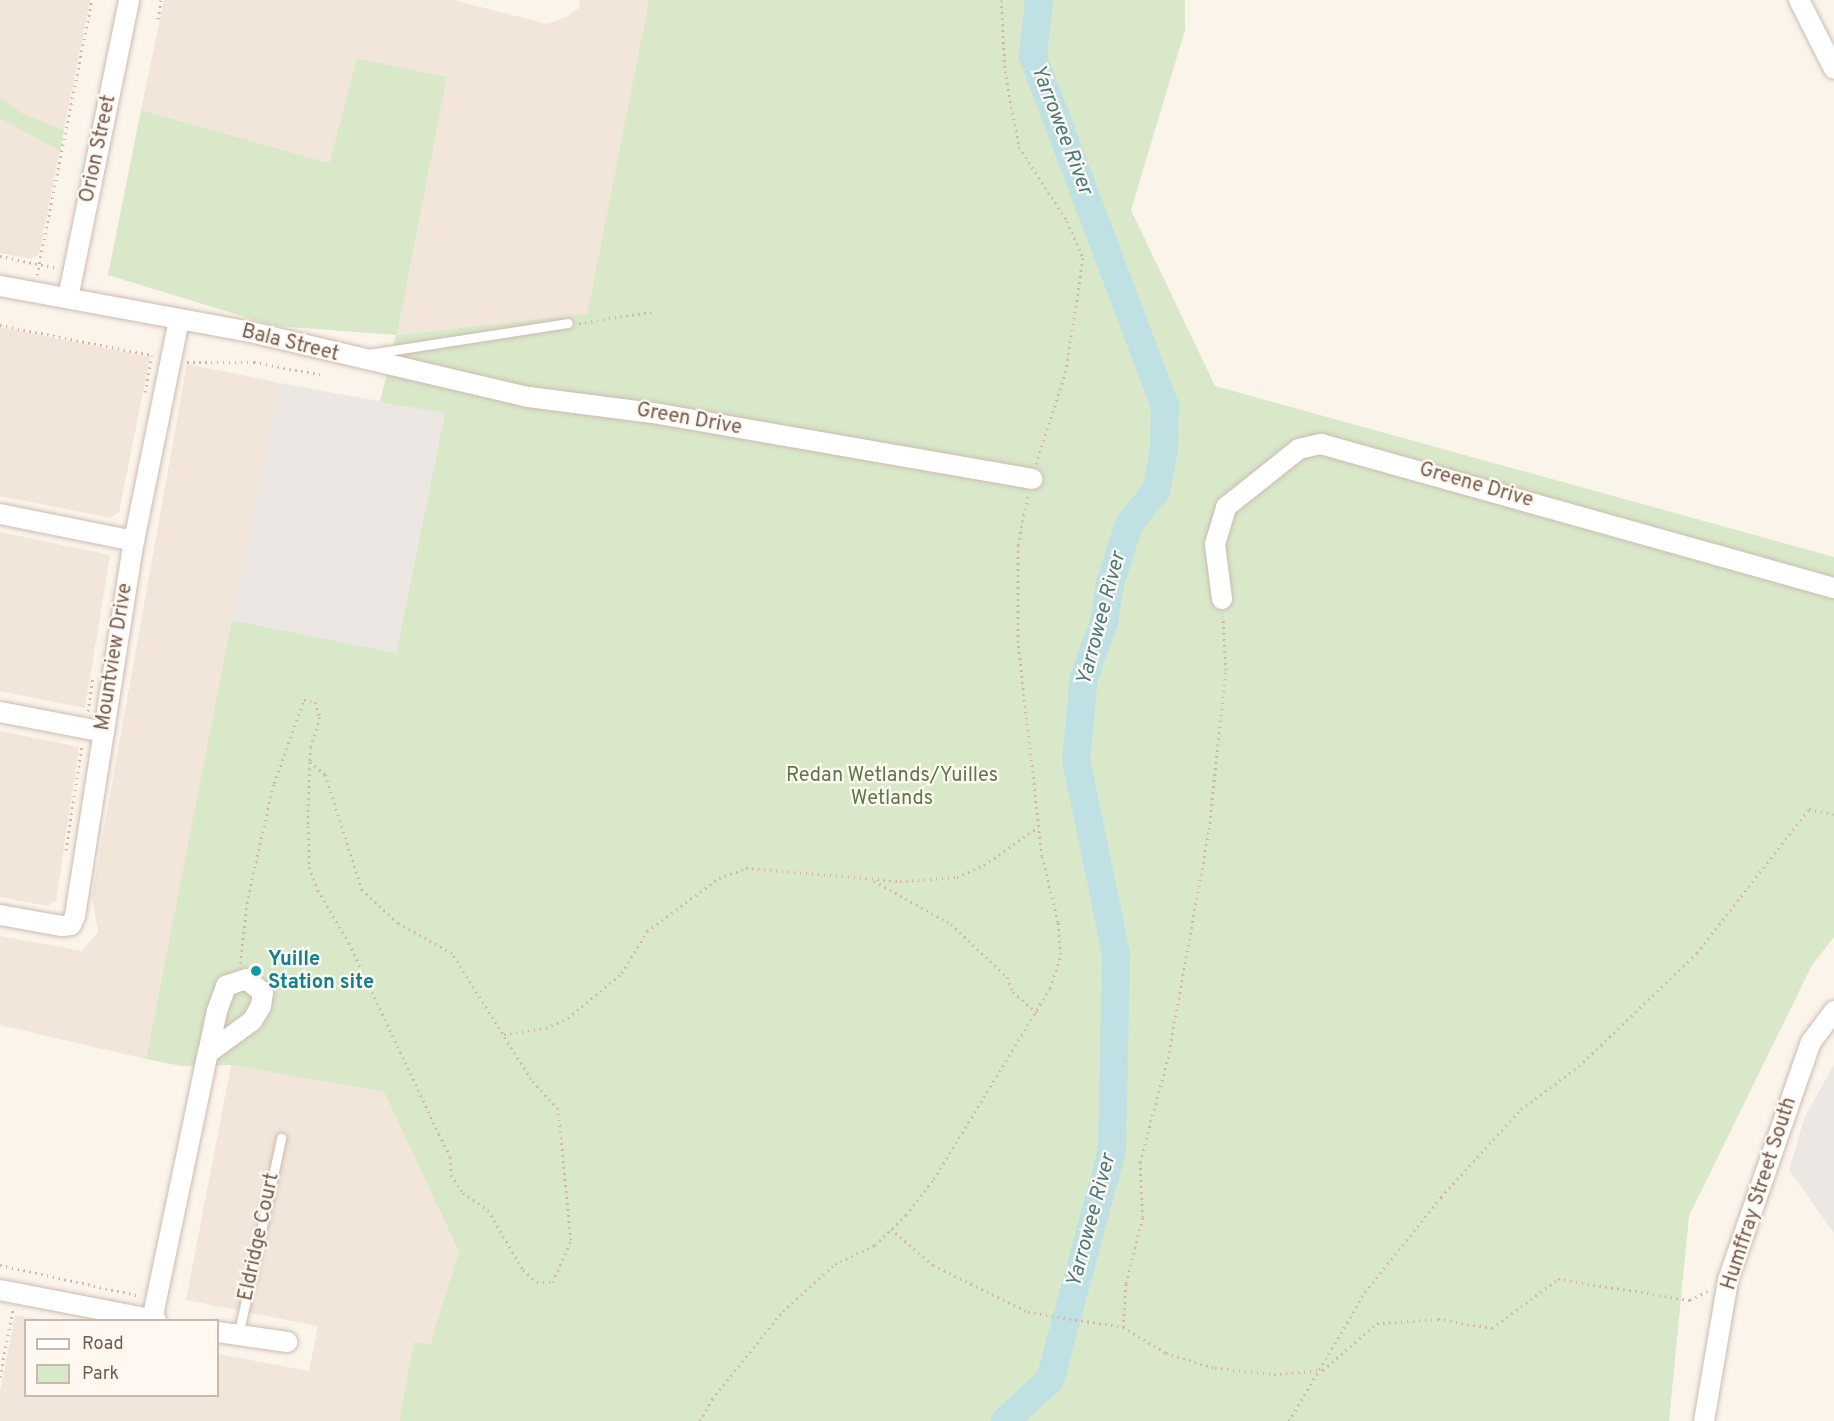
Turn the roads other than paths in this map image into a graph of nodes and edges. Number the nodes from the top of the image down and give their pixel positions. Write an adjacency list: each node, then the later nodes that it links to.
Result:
1 (129, 0): 5 (street, Orion Street)
2 (1798, 0): 3 (street)
3 (1834, 69)
4 (0, 286): 5 (street, Bala Street)
5 (68, 298): 6 (street, Bala Street)
6 (179, 320): 8 (street, Bala Street); 11 (street, Mountview Drive)
7 (568, 323): 8 (lane, Bala Street)
8 (348, 358): 9 (street, Green Drive)
9 (1032, 479)
10 (0, 514): 11 (street)
11 (134, 541): 15 (street, Mountview Drive)
12 (1834, 588): 13 (street, Greene Drive)
13 (1222, 599)
14 (0, 712): 15 (street)
15 (92, 725): 16 (street, Mountview Drive)
16 (0, 915)
17 (1834, 1011): 26 (street, Humffray Street South)
18 (208, 1053): 18 (street); 22 (street)
19 (281, 1138): 24 (lane, Eldridge Court)
20 (4, 1292): 21 (street)
21 (149, 1319)
22 (154, 1319)
23 (219, 1332): 24 (street)
24 (238, 1336): 25 (street)
25 (287, 1342)
26 (1704, 1421)

